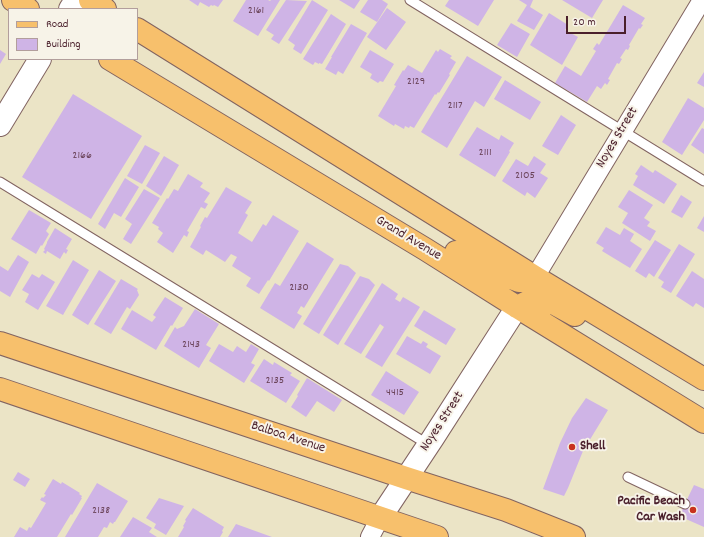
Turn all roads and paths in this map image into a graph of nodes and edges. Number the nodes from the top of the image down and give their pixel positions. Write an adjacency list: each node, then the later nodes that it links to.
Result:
1 (13, 0): 5 (main road)
2 (90, 0): 6 (main road)
3 (410, 0): 11 (lane)
4 (702, 0): 11 (street, Noyes Street)
5 (26, 8)
6 (103, 8)
7 (138, 30): 15 (main road)
8 (39, 60): 10 (street)
9 (112, 60): 14 (main road, Grand Avenue)
10 (0, 126)
11 (622, 130): 12 (lane); 15 (street, Noyes Street)
12 (704, 181)
13 (0, 182): 22 (lane)
14 (425, 249): 15 (main road); 16 (main road, Grand Avenue)
15 (535, 277): 17 (main road)
16 (517, 306): 17 (main road); 21 (main road, Grand Avenue); 22 (street, Noyes Street)
17 (628, 333): 19 (main road)
18 (0, 343): 23 (main road, Balboa Avenue)
19 (704, 379)
20 (0, 389): 26 (main road)
21 (704, 422)
22 (429, 445): 23 (street, Noyes Street)
23 (406, 478): 26 (street, Noyes Street); 29 (main road, Balboa Avenue)
24 (628, 478): 25 (lane)
25 (685, 504)
26 (380, 518): 27 (street, Noyes Street); 28 (main road)
27 (370, 537)
28 (437, 537)
29 (574, 537)

